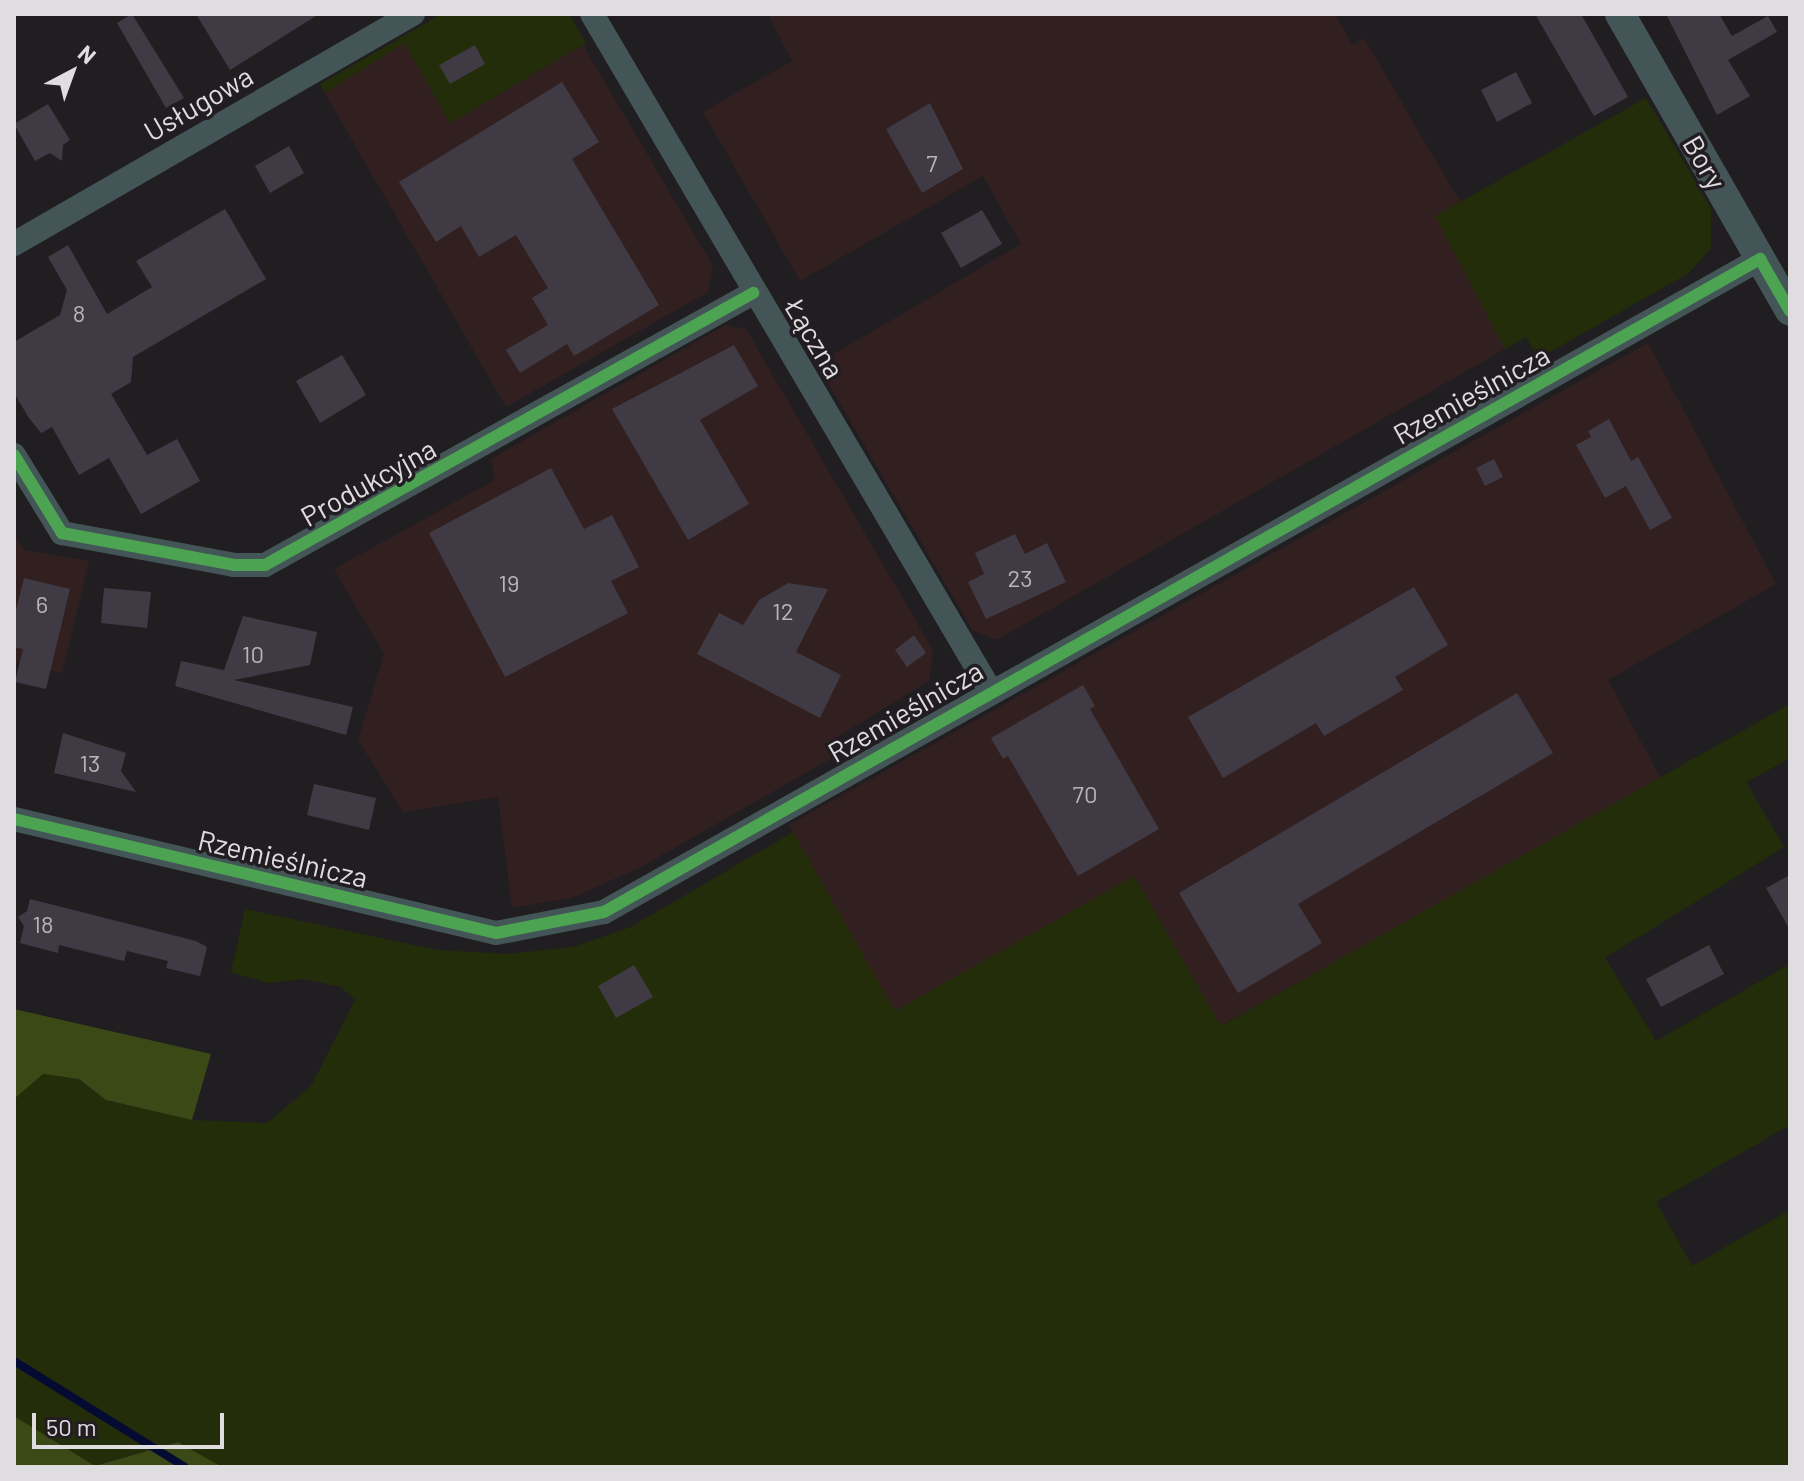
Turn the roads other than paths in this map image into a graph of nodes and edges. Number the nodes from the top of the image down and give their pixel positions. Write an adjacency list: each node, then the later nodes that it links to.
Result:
1 (413, 14): 4 (street, Usługowa)
2 (592, 14): 6 (street, Łączna)
3 (1620, 14): 5 (street, Bory)
4 (14, 244)
5 (1760, 259): 7 (street, Bory); 9 (street, Rzemieślnicza)
6 (753, 293): 8 (street, Produkcyjna); 9 (street, Łączna)
7 (1790, 311)
8 (14, 455)
9 (990, 690): 10 (street, Rzemieślnicza)
10 (14, 819)

